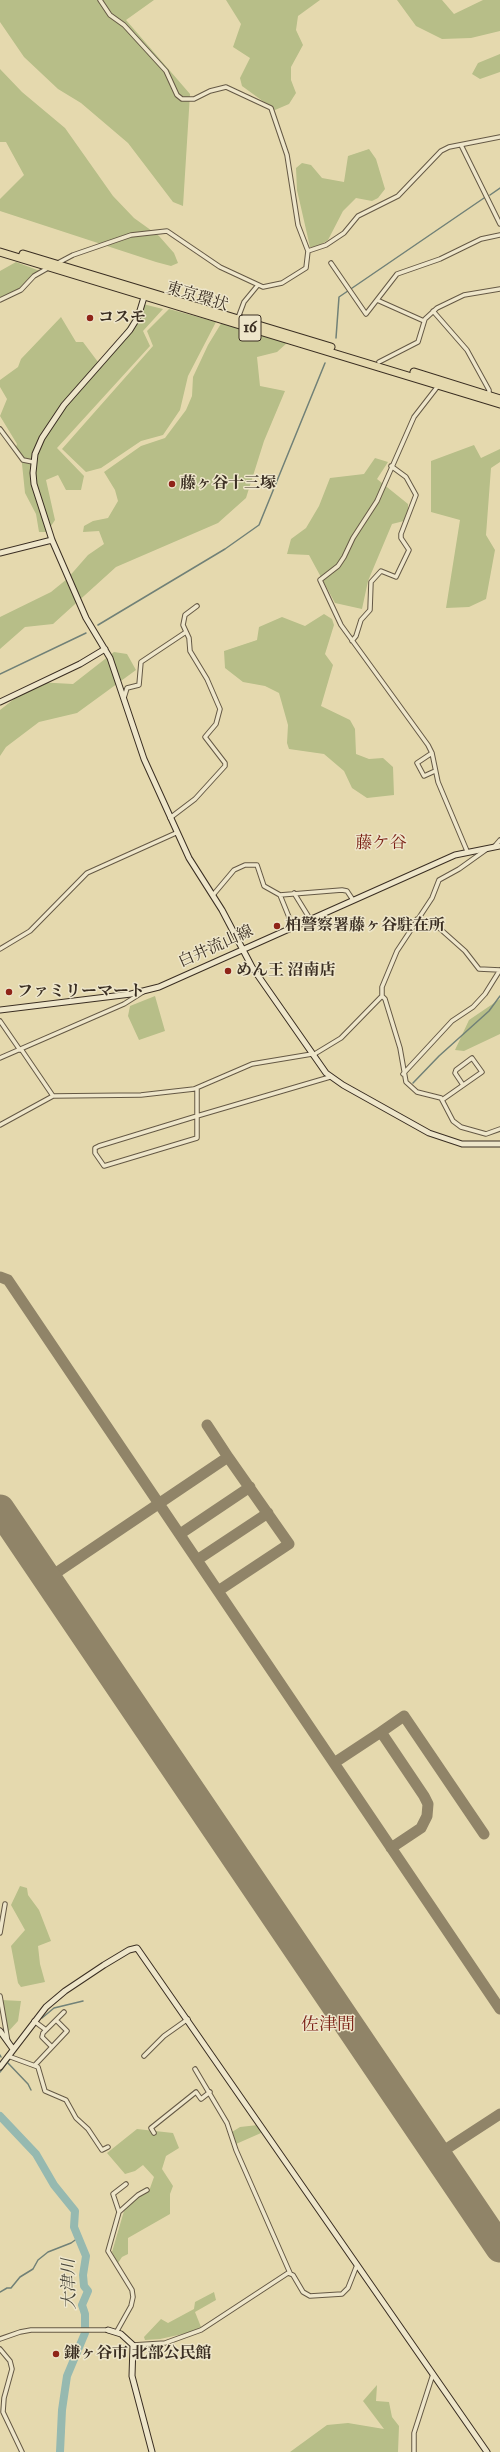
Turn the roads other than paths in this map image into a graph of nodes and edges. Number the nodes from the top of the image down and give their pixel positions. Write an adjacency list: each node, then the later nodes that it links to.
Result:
1 (100, 0): 7 (street)
2 (500, 137): 3 (street)
3 (461, 145): 4 (street); 7 (street)
4 (500, 224)
5 (500, 235): 15 (street)
6 (0, 247): 10 (highway, 東京環状 / 16)
7 (308, 251): 11 (street)
8 (0, 252): 10 (highway, 東京環状 / 16)
9 (331, 263): 15 (street)
10 (52, 266): 11 (street); 13 (highway, 東京環状 / 16); 14 (street)
11 (258, 285): 17 (street)
12 (500, 289): 16 (street)
13 (145, 293): 17 (highway, 東京環状 / 16); 20 (highway, 東京環状 / 16); 25 (street)
14 (0, 300)
15 (377, 300): 18 (street)
16 (433, 311): 18 (street); 21 (street)
17 (238, 318): 19 (highway, 東京環状 / 16)
18 (424, 321): 19 (street)
19 (379, 362): 20 (highway, 東京環状 / 16)
20 (440, 383): 21 (highway, 東京環状 / 16); 23 (highway, 東京環状 / 16); 26 (street)
21 (489, 395): 22 (highway, 東京環状 / 16)
22 (500, 398)
23 (500, 404)
24 (0, 429): 25 (street)
25 (33, 462): 27 (street)
26 (391, 466): 31 (street); 31 (street)
27 (52, 540): 28 (street); 32 (street)
28 (0, 553)
29 (197, 606): 30 (street)
30 (186, 632): 33 (street); 37 (street)
31 (352, 641): 35 (street)
32 (105, 649): 33 (street); 34 (street)
33 (124, 701): 37 (street)
34 (0, 702)
35 (432, 753): 36 (street); 36 (street)
36 (435, 771): 41 (street)
37 (170, 818): 38 (street)
38 (176, 833): 44 (street); 49 (street)
39 (500, 840): 40 (street)
40 (494, 847): 41 (street, 白井流山線); 47 (street)
41 (466, 851): 45 (street, 白井流山線)
42 (294, 893): 43 (street); 45 (street); 46 (street)
43 (280, 895): 44 (street); 48 (street)
44 (213, 896): 50 (street)
45 (353, 900): 46 (street, 白井流山線)
46 (310, 919): 48 (street, 白井流山線)
47 (418, 919): 51 (street); 53 (street)
48 (293, 927): 50 (street, 白井流山線)
49 (0, 949)
50 (244, 949): 52 (street, 白井流山線); 57 (street)
51 (500, 970): 59 (street)
52 (144, 991): 54 (street, 白井流山線); 56 (street)
53 (382, 996): 57 (street); 59 (street)
54 (0, 1010)
55 (0, 1021): 56 (street)
56 (20, 1050): 58 (street); 63 (street)
57 (313, 1054): 60 (street); 62 (street)
58 (0, 1058)
59 (403, 1074): 64 (street)
60 (330, 1077): 65 (street); 68 (street)
61 (463, 1085): 61 (street); 64 (street)
62 (197, 1089): 63 (street); 65 (street)
63 (53, 1096): 66 (street)
64 (442, 1100): 67 (street)
65 (197, 1116): 65 (street)
66 (0, 1125)
67 (500, 1129)
68 (500, 1144)
69 (5, 1904): 70 (street)
70 (0, 1933)
71 (0, 1996): 78 (street)
72 (64, 2012): 74 (street)
73 (188, 2019): 75 (street); 82 (street); 92 (street)
74 (56, 2020): 76 (street); 79 (street)
75 (34, 2021): 76 (street); 80 (street)
76 (46, 2030): 79 (street)
77 (0, 2031): 78 (street)
78 (8, 2043): 80 (street)
79 (52, 2047): 83 (street)
80 (13, 2049): 81 (street)
81 (8, 2056): 83 (street); 84 (street)
82 (144, 2056)
83 (35, 2065): 88 (street)
84 (0, 2067)
85 (195, 2069): 86 (street)
86 (210, 2092): 87 (street); 93 (street)
87 (154, 2133)
88 (108, 2147)
89 (126, 2184): 91 (street)
90 (147, 2190): 91 (street)
91 (119, 2212): 95 (street)
92 (357, 2264): 93 (street); 99 (street)
93 (290, 2273): 97 (street)
94 (108, 2330): 95 (street); 96 (street)
95 (117, 2331): 97 (street)
96 (0, 2339)
97 (133, 2345): 101 (street)
98 (0, 2349): 100 (street)
99 (433, 2374): 102 (street); 103 (street)
100 (22, 2452)
101 (152, 2452)
102 (414, 2452)
103 (487, 2452)

